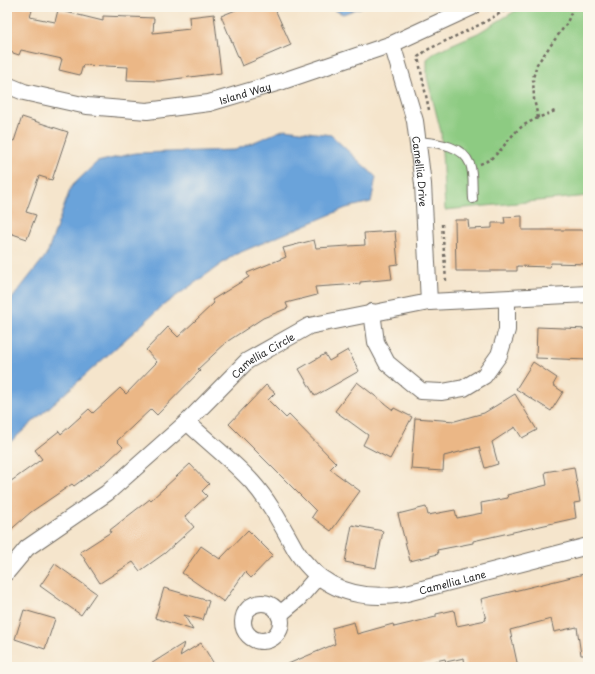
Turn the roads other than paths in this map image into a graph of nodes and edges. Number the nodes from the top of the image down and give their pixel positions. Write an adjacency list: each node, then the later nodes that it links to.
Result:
1 (472, 7): 2 (street, Island Way)
2 (392, 44): 3 (street, Island Way); 4 (street, Camellia Drive)
3 (7, 85)
4 (418, 141): 5 (lane); 8 (street, Camellia Drive)
5 (473, 199)
6 (588, 294): 7 (street, Camellia Circle)
7 (507, 299): 8 (street, Camellia Circle); 9 (street)
8 (428, 302): 9 (street, Camellia Circle)
9 (372, 312): 10 (street, Camellia Circle)
10 (187, 422): 12 (street, Camellia Circle); 13 (street, Camellia Lane)
11 (588, 546): 13 (street, Camellia Lane)
12 (7, 572)
13 (318, 576): 14 (street)
14 (279, 615)

